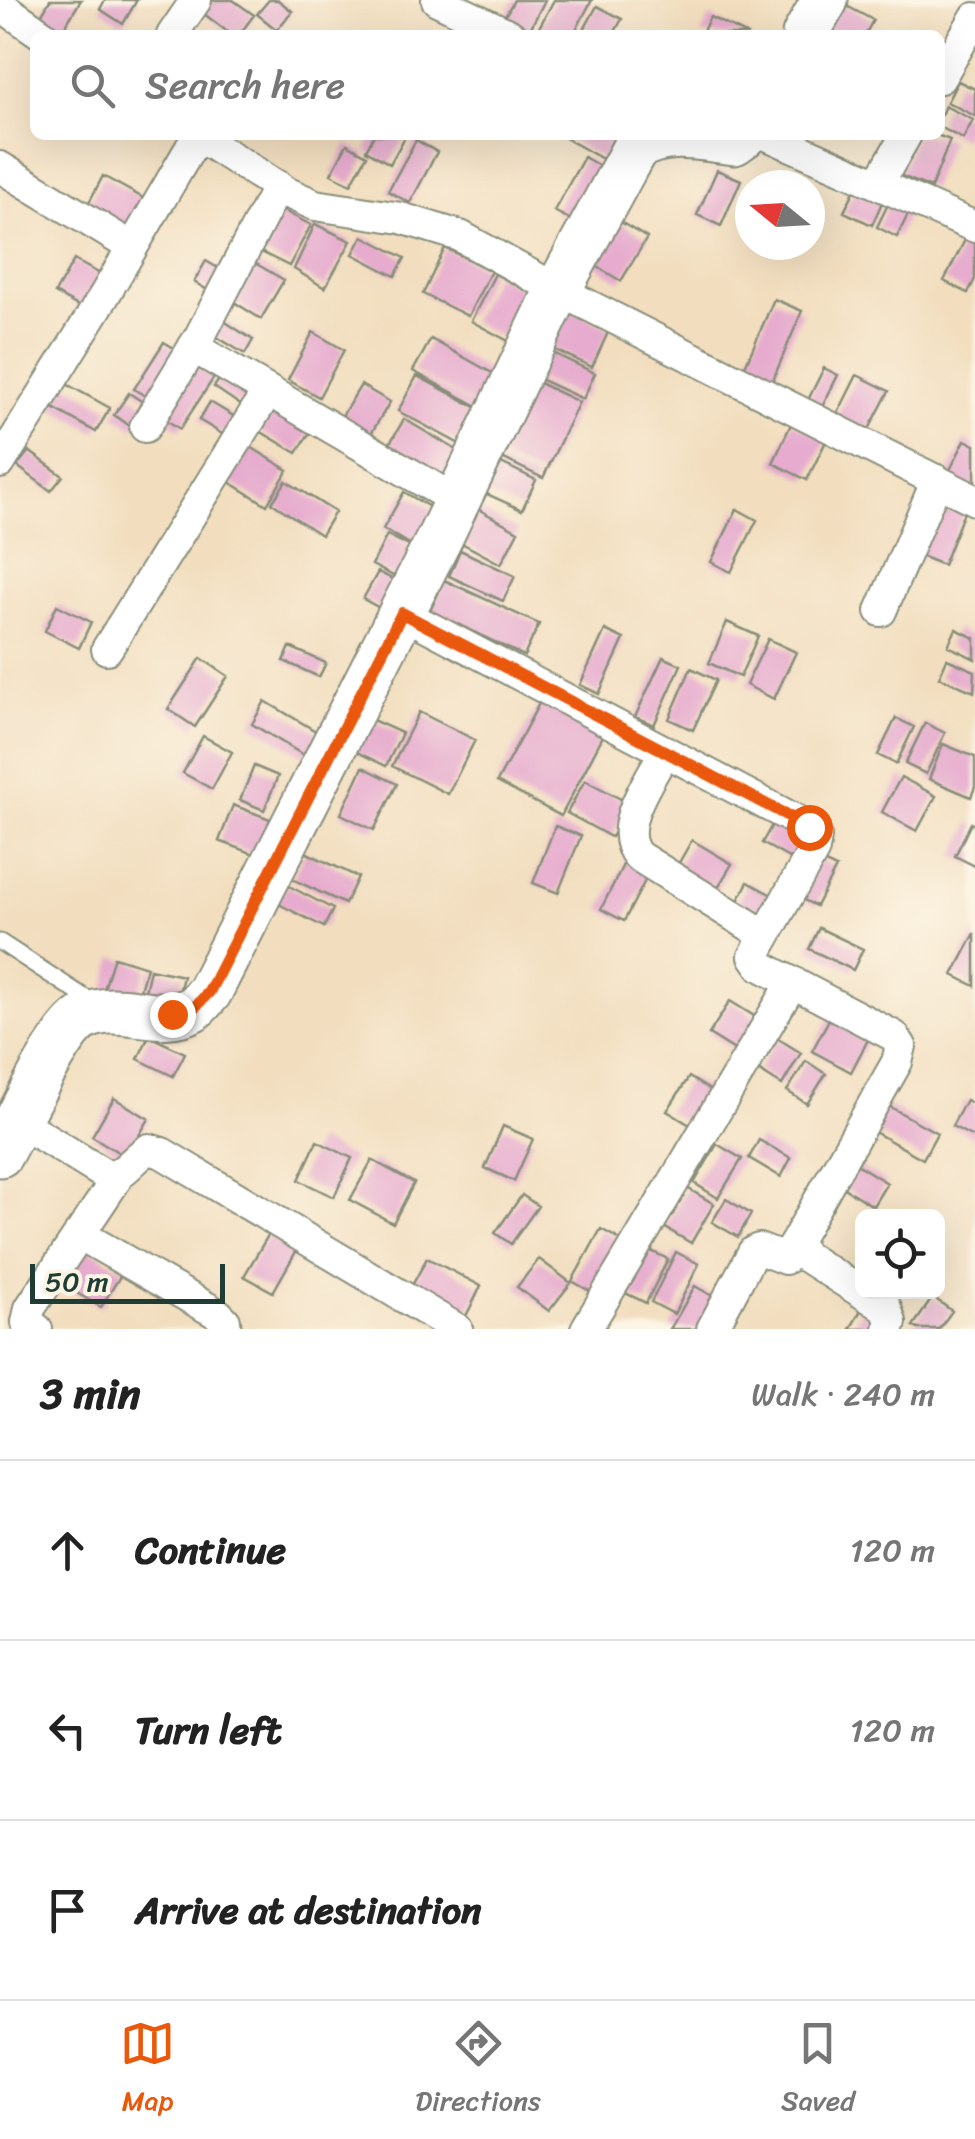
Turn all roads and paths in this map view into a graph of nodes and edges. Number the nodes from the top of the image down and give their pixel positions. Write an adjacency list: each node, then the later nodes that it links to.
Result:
1 (196, 0): 8 (street)
2 (437, 0): 5 (street)
3 (825, 0): 10 (street)
4 (0, 5): 7 (street)
5 (487, 10): 9 (street)
6 (975, 18): 11 (street)
7 (36, 30)
8 (175, 30)
9 (505, 30)
10 (808, 30)
11 (945, 69)
12 (195, 140): 21 (street)
13 (206, 140): 19 (street)
14 (648, 140): 22 (street)
15 (778, 140): 18 (street)
16 (903, 140): 18 (street)
17 (0, 166): 21 (street)
18 (878, 184): 20 (street)
19 (278, 186): 22 (street); 23 (street)
20 (975, 227)
21 (132, 247): 26 (street)
22 (558, 290): 27 (street); 29 (street)
23 (193, 347): 24 (street); 25 (street)
24 (268, 391): 29 (street); 32 (street)
25 (145, 427)
26 (0, 464)
27 (937, 480): 28 (street); 30 (street)
28 (975, 500)
29 (457, 501): 31 (street)
30 (881, 611)
31 (402, 613): 33 (street); 37 (street)
32 (106, 649)
33 (664, 751): 34 (street); 34 (street)
34 (764, 934): 36 (street)
35 (0, 942): 37 (lane)
36 (793, 982): 41 (street); 45 (street)
37 (106, 1011): 38 (street)
38 (9, 1137): 39 (street)
39 (118, 1176): 40 (street); 44 (street)
40 (80, 1234): 42 (street); 43 (street)
41 (796, 1241): 46 (street); 47 (street)
42 (37, 1329)
43 (226, 1329)
44 (457, 1329)
45 (586, 1329)
46 (712, 1329)
47 (889, 1329)

